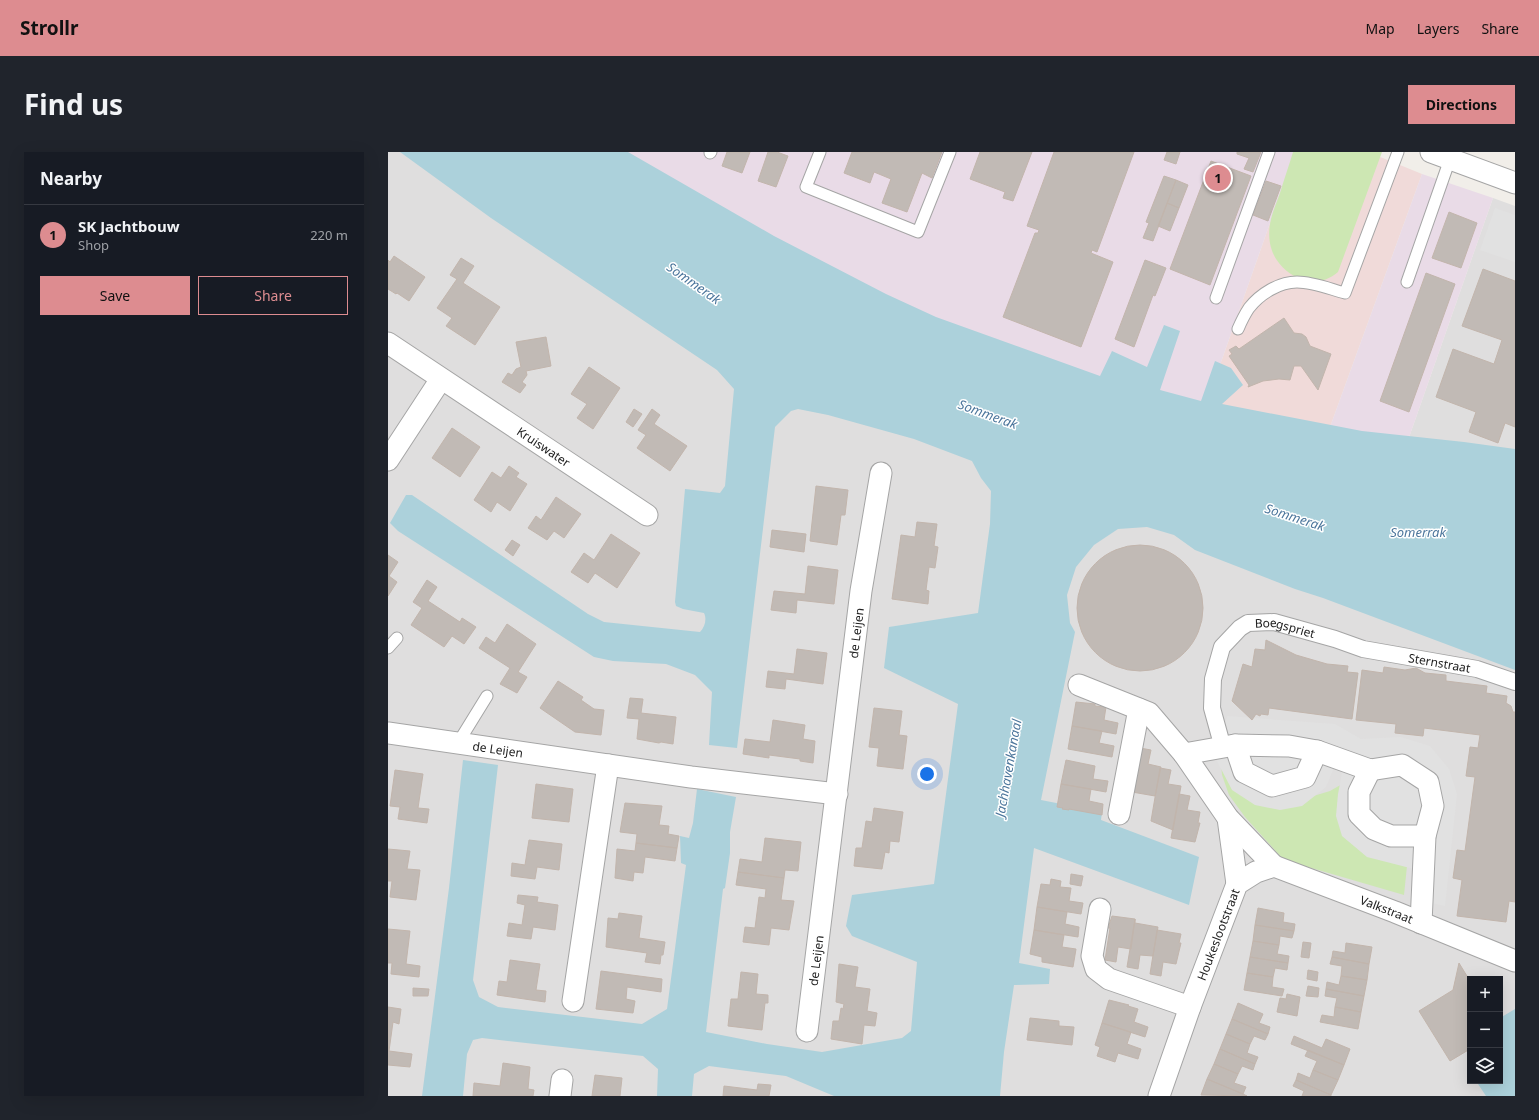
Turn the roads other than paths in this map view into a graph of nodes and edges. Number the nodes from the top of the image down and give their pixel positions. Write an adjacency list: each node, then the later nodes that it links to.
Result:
1 (820, 152): 2 (lane)
2 (950, 152)
3 (1269, 152): 8 (lane)
4 (1398, 152): 9 (lane)
5 (1440, 155): 6 (street); 7 (lane)
6 (1515, 183)
7 (1407, 282)
8 (1216, 298)
9 (1238, 329)
10 (388, 343): 11 (street, Kruiswater)
11 (440, 378): 12 (street); 14 (street, Kruiswater)
12 (388, 460)
13 (881, 473): 29 (street, de Leijen)
14 (647, 515)
15 (397, 638): 16 (lane)
16 (388, 648)
17 (1363, 649): 18 (street, Sternstraat); 24 (street, Boegspriet)
18 (1515, 682)
19 (1079, 685): 21 (street)
20 (487, 696): 23 (lane)
21 (1139, 709): 26 (street); 30 (street)
22 (388, 733): 23 (street, de Leijen)
23 (458, 744): 27 (street, de Leijen)
24 (1229, 746): 25 (street); 25 (street, Boegspriet); 26 (street)
25 (1317, 751): 28 (street)
26 (1184, 754): 31 (street)
27 (608, 765): 29 (street, de Leijen); 38 (street)
28 (1370, 770): 32 (street); 32 (street)
29 (837, 794): 40 (street, de Leijen)
30 (1119, 814)
31 (1228, 818): 33 (street); 34 (street)
32 (1424, 836): 36 (street)
33 (1265, 869): 34 (street, Houkeslootstraat); 36 (street, Valkstraat)
34 (1237, 884): 39 (street, Houkeslootstraat)
35 (1100, 909): 39 (street)
36 (1421, 923): 37 (street, Valkstraat)
37 (1515, 961)
38 (573, 1001)
39 (1190, 1006): 41 (street, Houkeslootstraat)
40 (807, 1031)
41 (1159, 1096)

